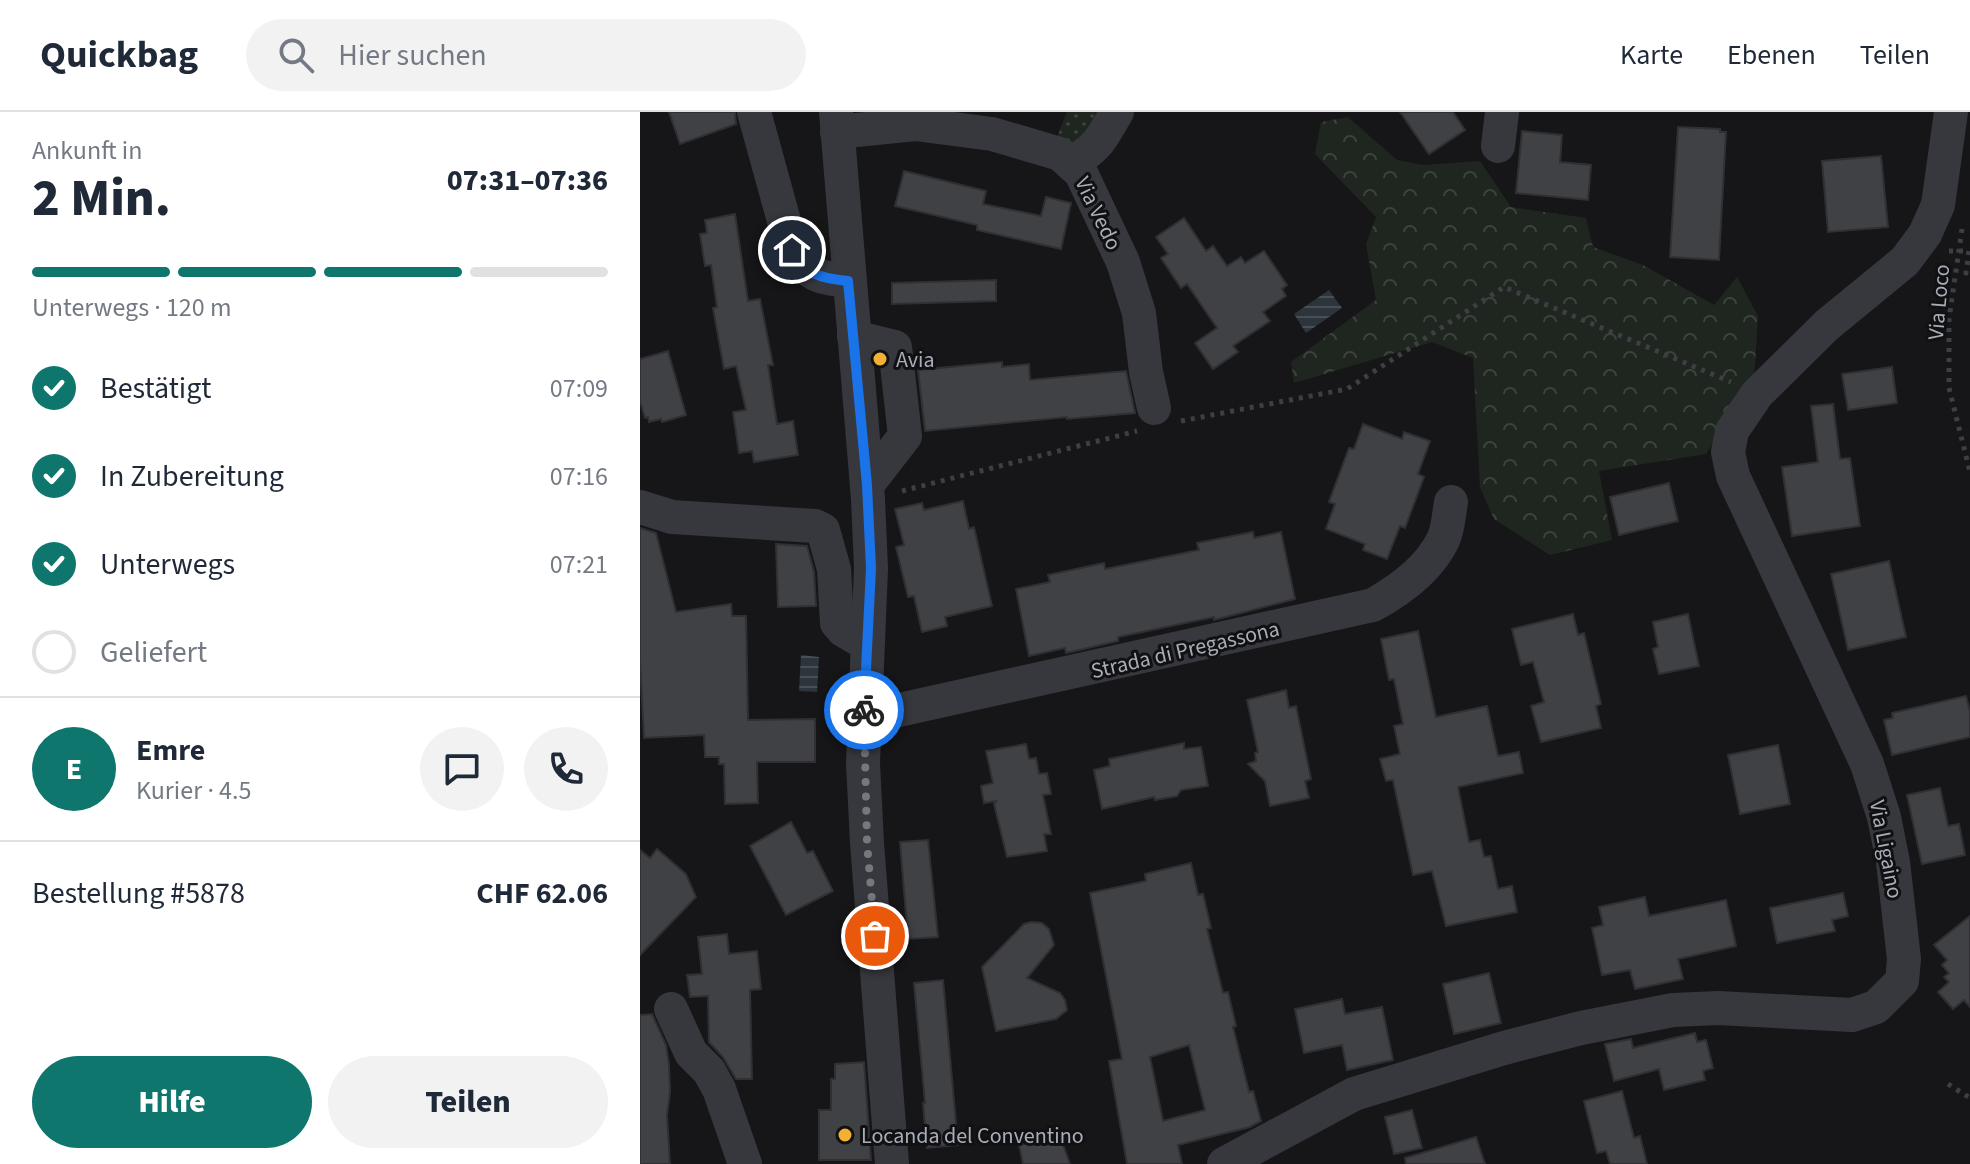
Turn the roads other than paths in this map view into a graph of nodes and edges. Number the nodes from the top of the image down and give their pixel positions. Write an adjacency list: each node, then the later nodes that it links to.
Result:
1 (754, 112): 8 (street)
2 (1117, 112): 7 (street)
3 (1502, 112): 6 (street)
4 (1951, 112): 17 (street, Via Ligaino)
5 (836, 122): 7 (street, Via Vedo); 8 (street)
6 (1498, 146)
7 (1073, 163): 9 (street, Via Vedo)
8 (848, 281): 12 (street)
9 (1158, 420)
10 (1451, 502): 13 (street, Strada di Pregassona)
11 (640, 507): 12 (street)
12 (867, 644): 13 (street)
13 (863, 718): 16 (street)
14 (671, 1009): 15 (street)
15 (745, 1164)
16 (892, 1164)
17 (1224, 1164)

